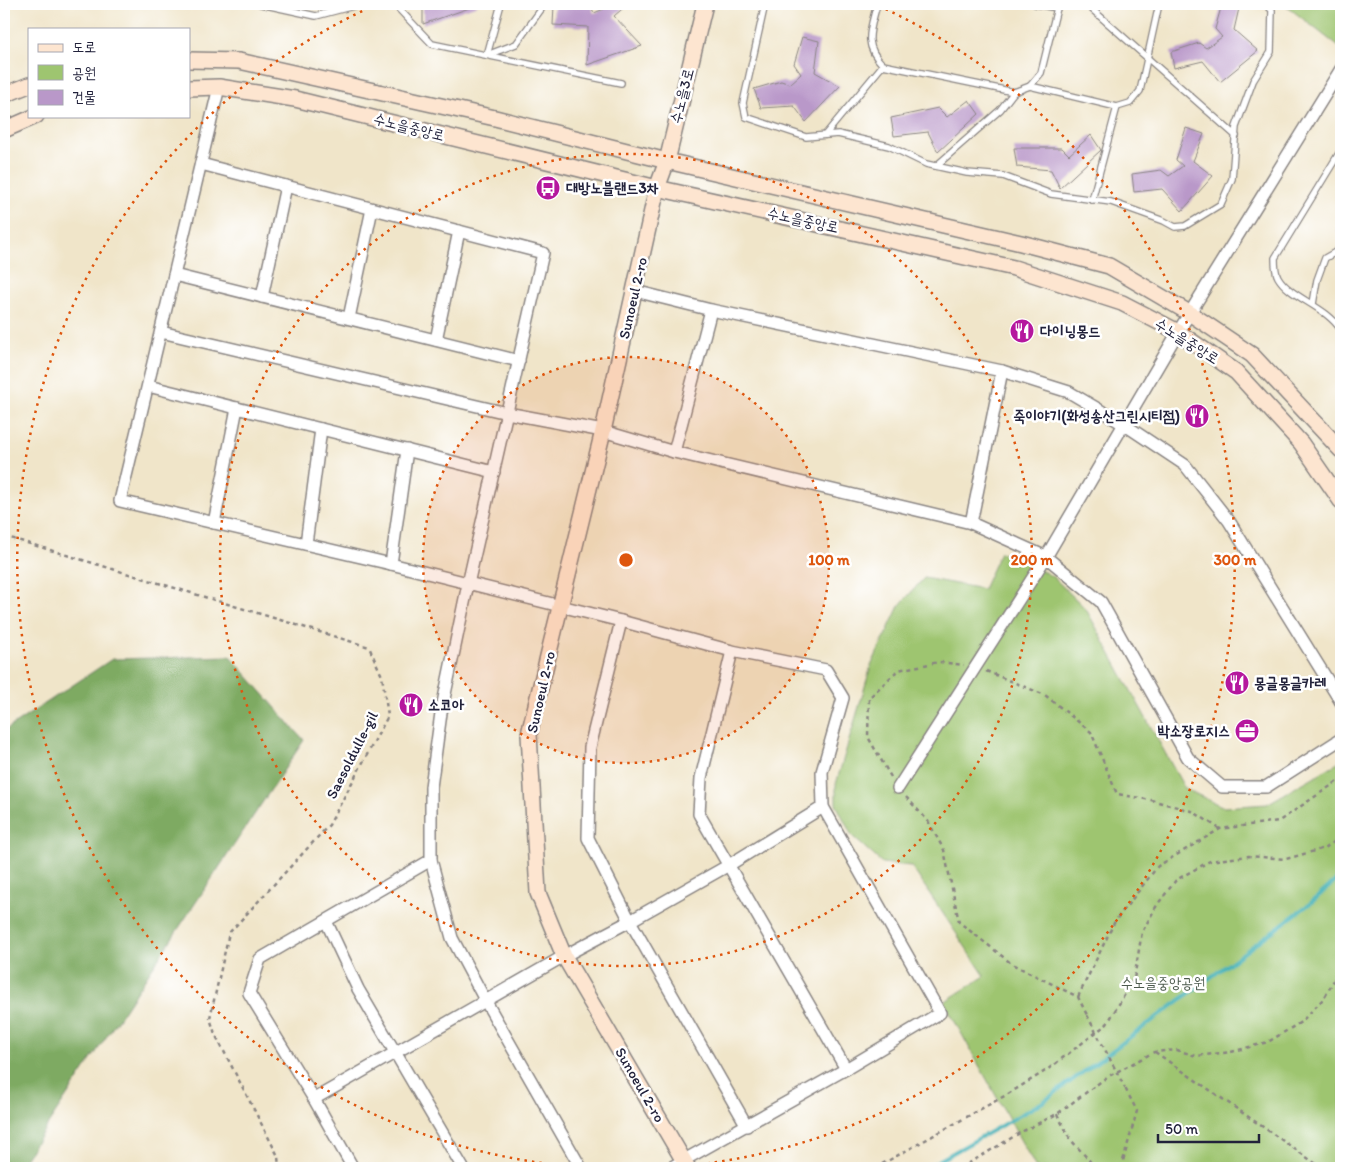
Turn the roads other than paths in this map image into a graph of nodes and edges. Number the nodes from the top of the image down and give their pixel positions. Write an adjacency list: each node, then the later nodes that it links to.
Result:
1 (261, 4): 2 (lane)
2 (360, 4)
3 (387, 4): 14 (lane)
4 (501, 4): 14 (lane)
5 (545, 4): 14 (lane)
6 (705, 4): 32 (main road, 수노을3로)
7 (766, 4): 29 (lane)
8 (877, 4): 17 (lane)
9 (1035, 4): 13 (lane)
10 (1086, 4): 15 (lane)
11 (1159, 4): 15 (lane)
12 (1265, 4): 30 (lane)
13 (1057, 6): 21 (lane)
14 (487, 55): 19 (lane)
15 (1147, 59): 26 (lane); 30 (lane)
16 (190, 60): 32 (main road, 수노을중앙로)
17 (883, 64): 24 (lane); 29 (lane)
18 (1341, 69): 46 (street)
19 (620, 83)
20 (28, 85): 25 (main road)
21 (1030, 86): 24 (lane); 26 (lane)
22 (219, 87): 23 (main road, 수노을중앙로); 33 (street); 36 (main road, 수노을중앙로)
23 (190, 88)
24 (1014, 92): 34 (lane)
25 (4, 95)
26 (1117, 107): 37 (lane)
27 (31, 118): 28 (main road)
28 (4, 130)
29 (825, 135): 34 (lane)
30 (1236, 136): 37 (lane)
31 (1341, 150): 44 (lane)
32 (667, 161): 36 (main road, 수노을3로); 46 (main road, 수노을중앙로)
33 (201, 164): 35 (street); 41 (street)
34 (936, 166): 37 (lane)
35 (286, 186): 38 (street); 43 (street)
36 (657, 188): 42 (main road, Sunoeul 2-ro); 50 (main road, 수노을중앙로)
37 (1092, 200)
38 (372, 209): 39 (street); 47 (street)
39 (459, 231): 51 (street); 52 (street)
40 (1341, 249): 44 (lane)
41 (174, 275): 43 (street); 49 (street)
42 (635, 291): 45 (street); 59 (main road, Sunoeul 2-ro)
43 (262, 297): 47 (street)
44 (1313, 304): 48 (lane)
45 (711, 310): 53 (street); 62 (street)
46 (1191, 314): 50 (street); 61 (main road, 수노을중앙로)
47 (348, 318): 51 (street)
48 (1341, 330)
49 (161, 332): 54 (street); 56 (street)
50 (1178, 332): 57 (street); 64 (main road, 수노을중앙로)
51 (436, 340): 52 (street)
52 (519, 361): 56 (street)
53 (1002, 371): 57 (street); 66 (street)
54 (148, 386): 55 (street); 65 (street)
55 (236, 408): 58 (street); 65 (street)
56 (507, 413): 59 (street); 63 (street)
57 (1125, 425): 68 (street); 74 (street)
58 (321, 429): 60 (street); 67 (street)
59 (603, 431): 62 (street); 71 (main road, Sunoeul 2-ro)
60 (407, 450): 63 (street); 69 (street)
61 (1341, 450)
62 (674, 452): 66 (street)
63 (494, 472): 70 (street)
64 (1341, 501)
65 (214, 523): 67 (street)
66 (970, 524): 68 (street)
67 (306, 544): 69 (street)
68 (1046, 557): 75 (street); 76 (street)
69 (391, 564): 70 (street)
70 (468, 584): 71 (street); 78 (street)
71 (561, 607): 72 (street); 82 (main road, Sunoeul 2-ro)
72 (621, 621): 73 (street); 81 (street)
73 (732, 651): 77 (street); 79 (street)
74 (1341, 702)
75 (1341, 739)
76 (898, 788)
77 (823, 807): 79 (street); 85 (street)
78 (431, 860): 80 (street); 83 (street)
79 (729, 865): 81 (street); 85 (street)
80 (326, 921): 84 (street); 86 (street)
81 (630, 922): 82 (street); 87 (street)
82 (564, 956): 83 (street); 88 (main road, Sunoeul 2-ro)
83 (485, 1000): 84 (street); 91 (street)
84 (396, 1052): 86 (street); 90 (street)
85 (846, 1069): 87 (street)
86 (314, 1099): 89 (street)
87 (747, 1126): 88 (street)
88 (686, 1164): 92 (street)
89 (353, 1168)
90 (463, 1168)
91 (582, 1168)
92 (670, 1168)

